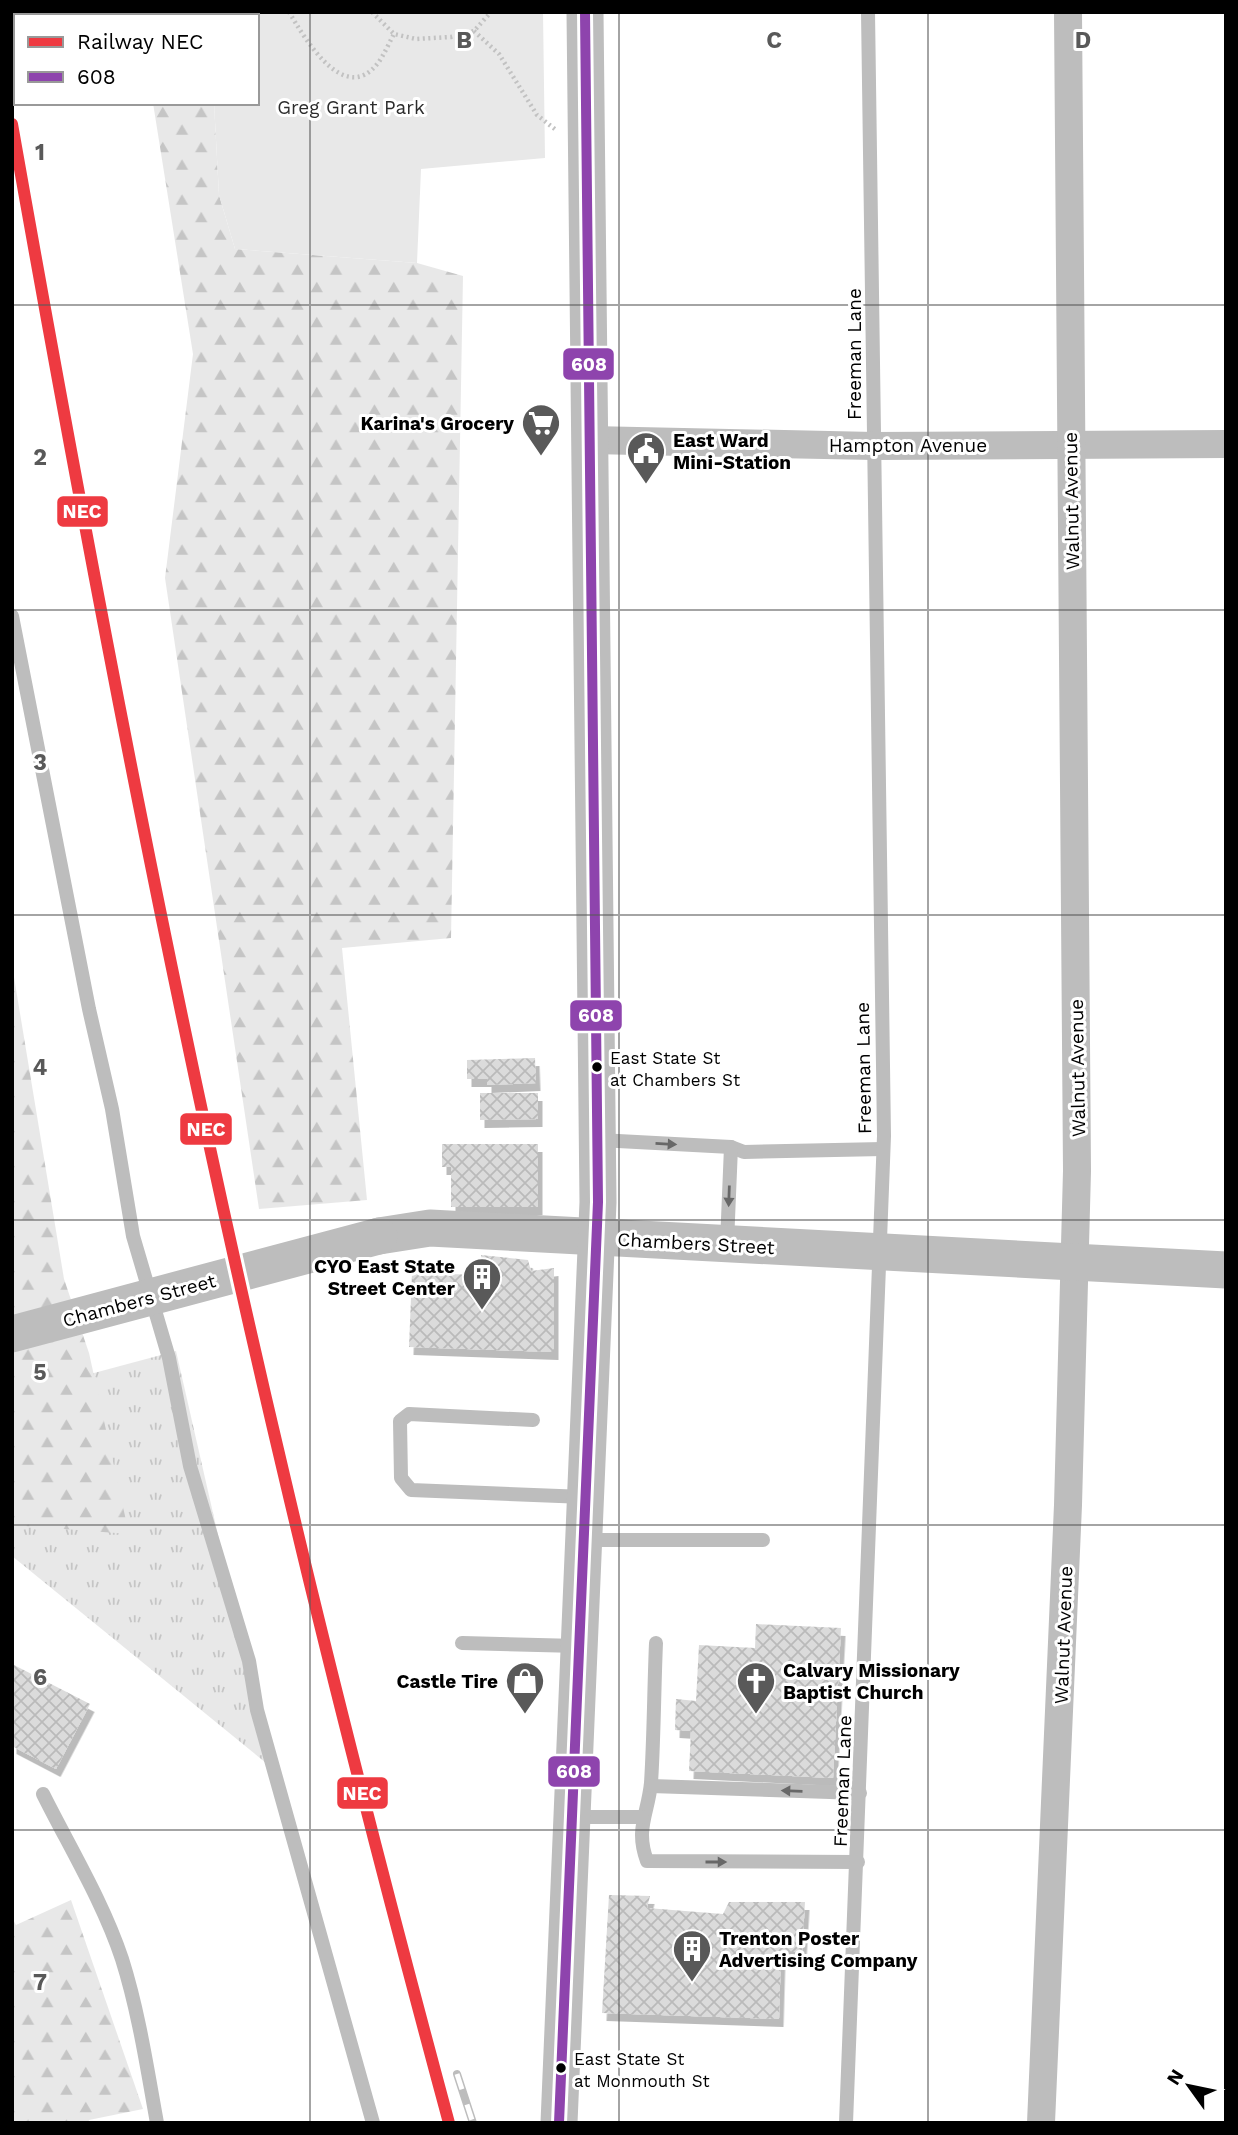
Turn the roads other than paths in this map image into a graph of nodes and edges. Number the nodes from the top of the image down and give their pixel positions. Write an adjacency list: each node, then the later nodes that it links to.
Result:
1 (585, 12): 4 (street)
2 (869, 12): 7 (lane, Freeman Lane)
3 (1068, 12): 5 (street, Walnut Avenue)
4 (591, 440): 7 (street, Hampton Avenue); 9 (street)
5 (1071, 444): 6 (street, Hampton Avenue); 7 (street, Hampton Avenue); 15 (street, Walnut Avenue)
6 (1226, 444)
7 (873, 446): 11 (lane, Freeman Lane)
8 (12, 616): 32 (lane)
9 (598, 1140): 10 (lane, one-way to 10); 12 (street)
10 (731, 1147): 11 (lane); 13 (lane, one-way to 13)
11 (883, 1149): 14 (lane, Freeman Lane)
12 (597, 1238): 13 (street, Chambers Street); 17 (street, Chambers Street, bridge); 19 (street)
13 (727, 1245): 14 (street, Chambers Street)
14 (881, 1253): 15 (street, Chambers Street); 26 (lane, Freeman Lane)
15 (1076, 1263): 16 (street, Chambers Street); 35 (street, Walnut Avenue)
16 (1226, 1270)
17 (12, 1334)
18 (533, 1420): 19 (lane)
19 (586, 1497): 20 (street)
20 (584, 1540): 21 (lane); 24 (street)
21 (764, 1540)
22 (462, 1643): 24 (lane)
23 (656, 1643): 25 (lane)
24 (579, 1646): 28 (street)
25 (650, 1786): 26 (lane, one-way to 25); 29 (lane)
26 (860, 1793): 30 (lane, Freeman Lane)
27 (43, 1794): 31 (lane)
28 (573, 1816): 29 (lane); 33 (street)
29 (642, 1817): 30 (lane, one-way to 30)
30 (858, 1862): 34 (lane, Freeman Lane)
31 (157, 2123)
32 (373, 2123)
33 (559, 2123)
34 (846, 2123)
35 (1041, 2123)

